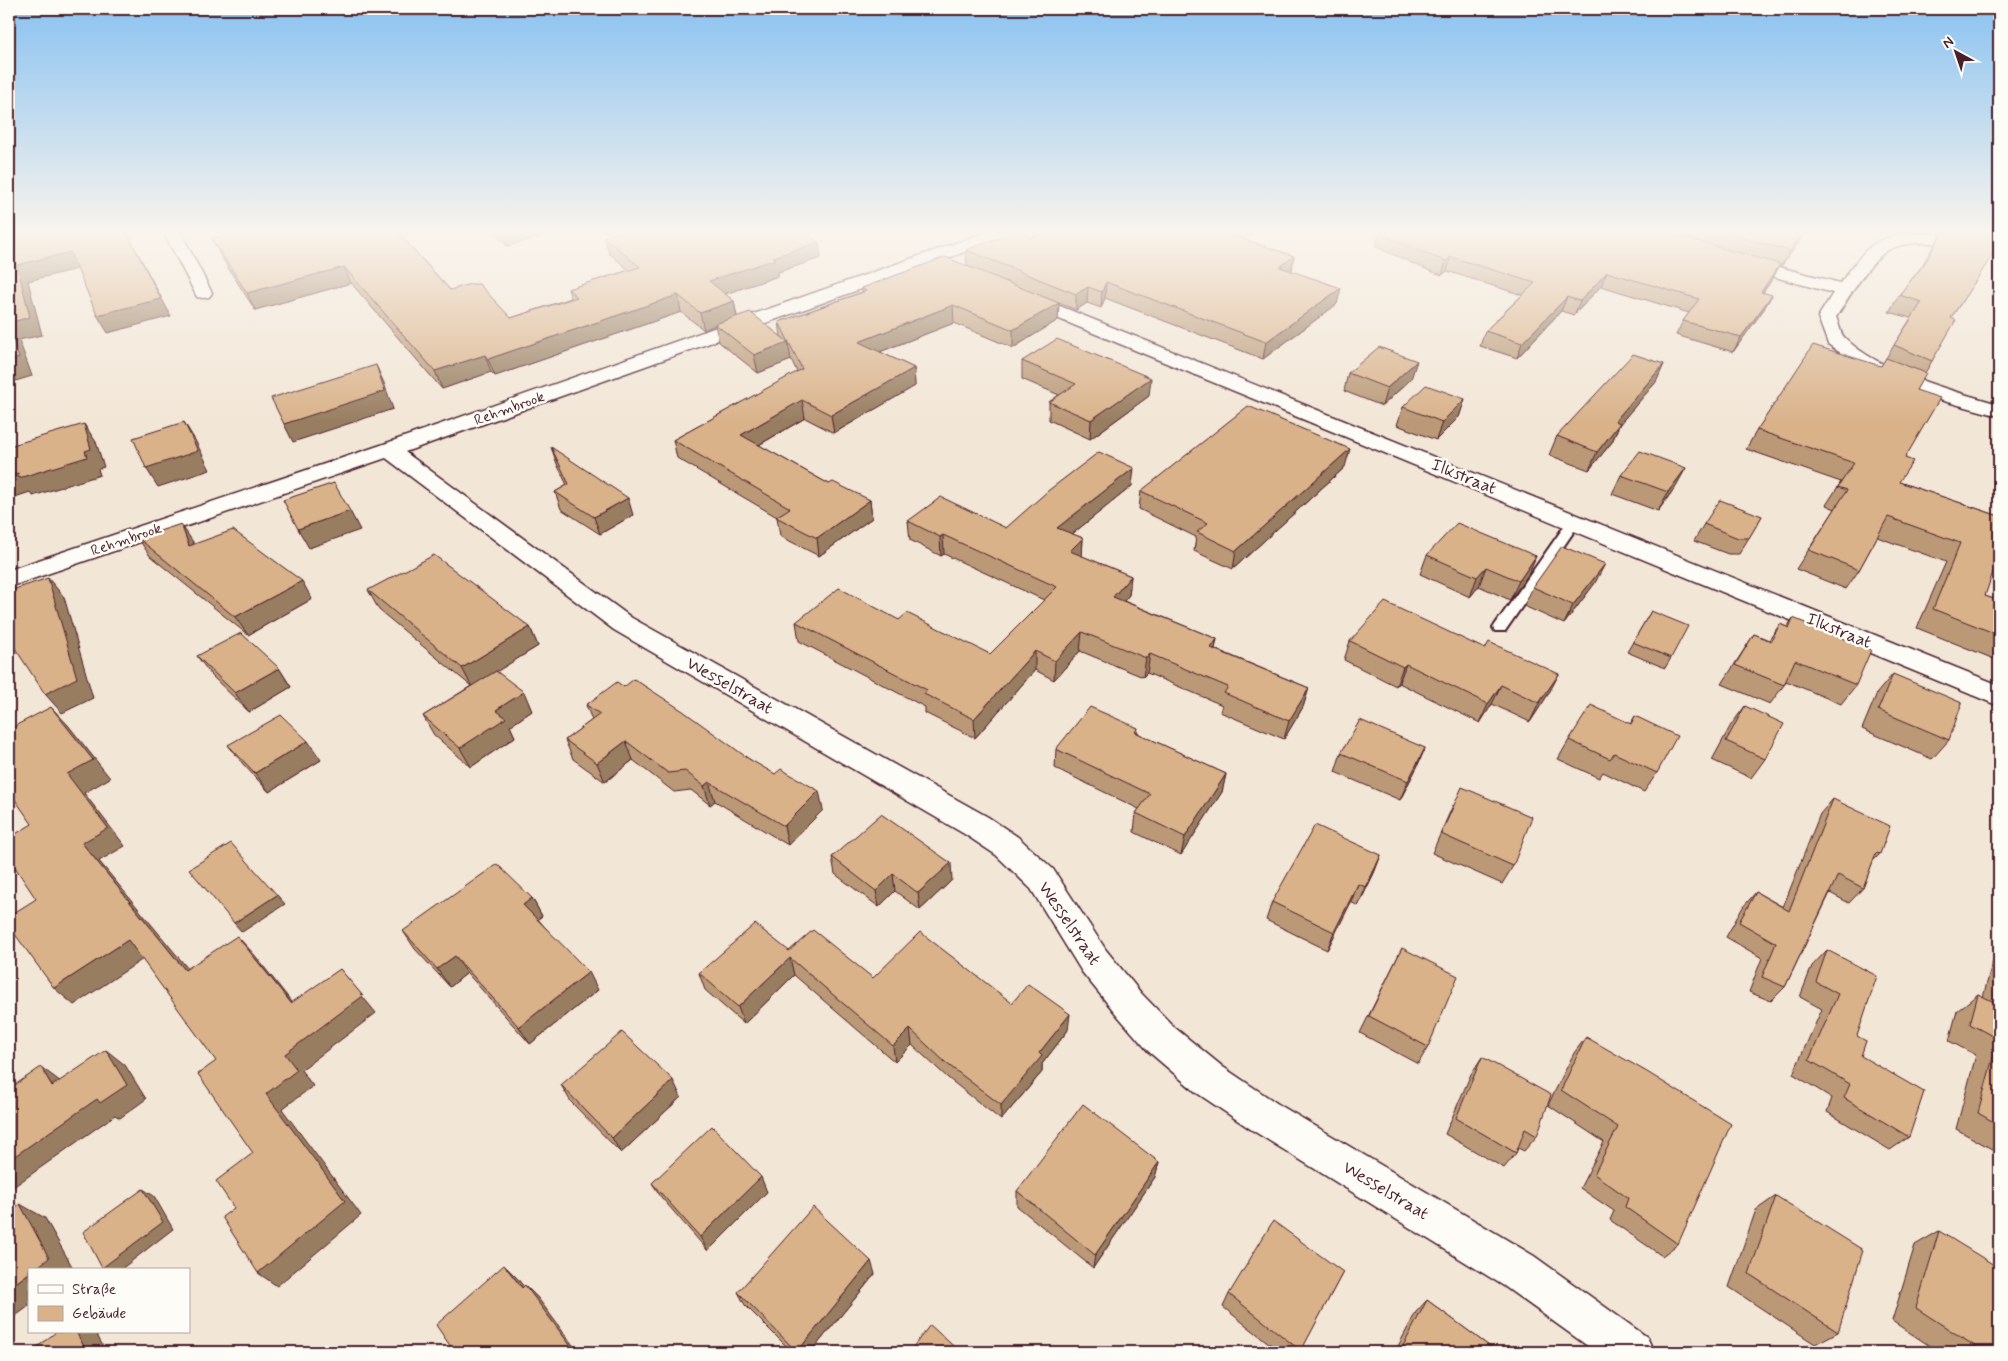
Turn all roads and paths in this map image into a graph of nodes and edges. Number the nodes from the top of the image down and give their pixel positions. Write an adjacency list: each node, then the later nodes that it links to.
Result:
1 (829, 295): 5 (street, Rehmbrook)
2 (1016, 295): 6 (street, Ilkstraat)
3 (1841, 295): 4 (street)
4 (1999, 410)
5 (389, 450): 7 (street, Rehmbrook); 10 (street, Wesselstraat)
6 (1575, 521): 8 (lane); 9 (street, Ilkstraat)
7 (9, 579)
8 (1500, 628)
9 (1999, 696)
10 (1632, 1352)

